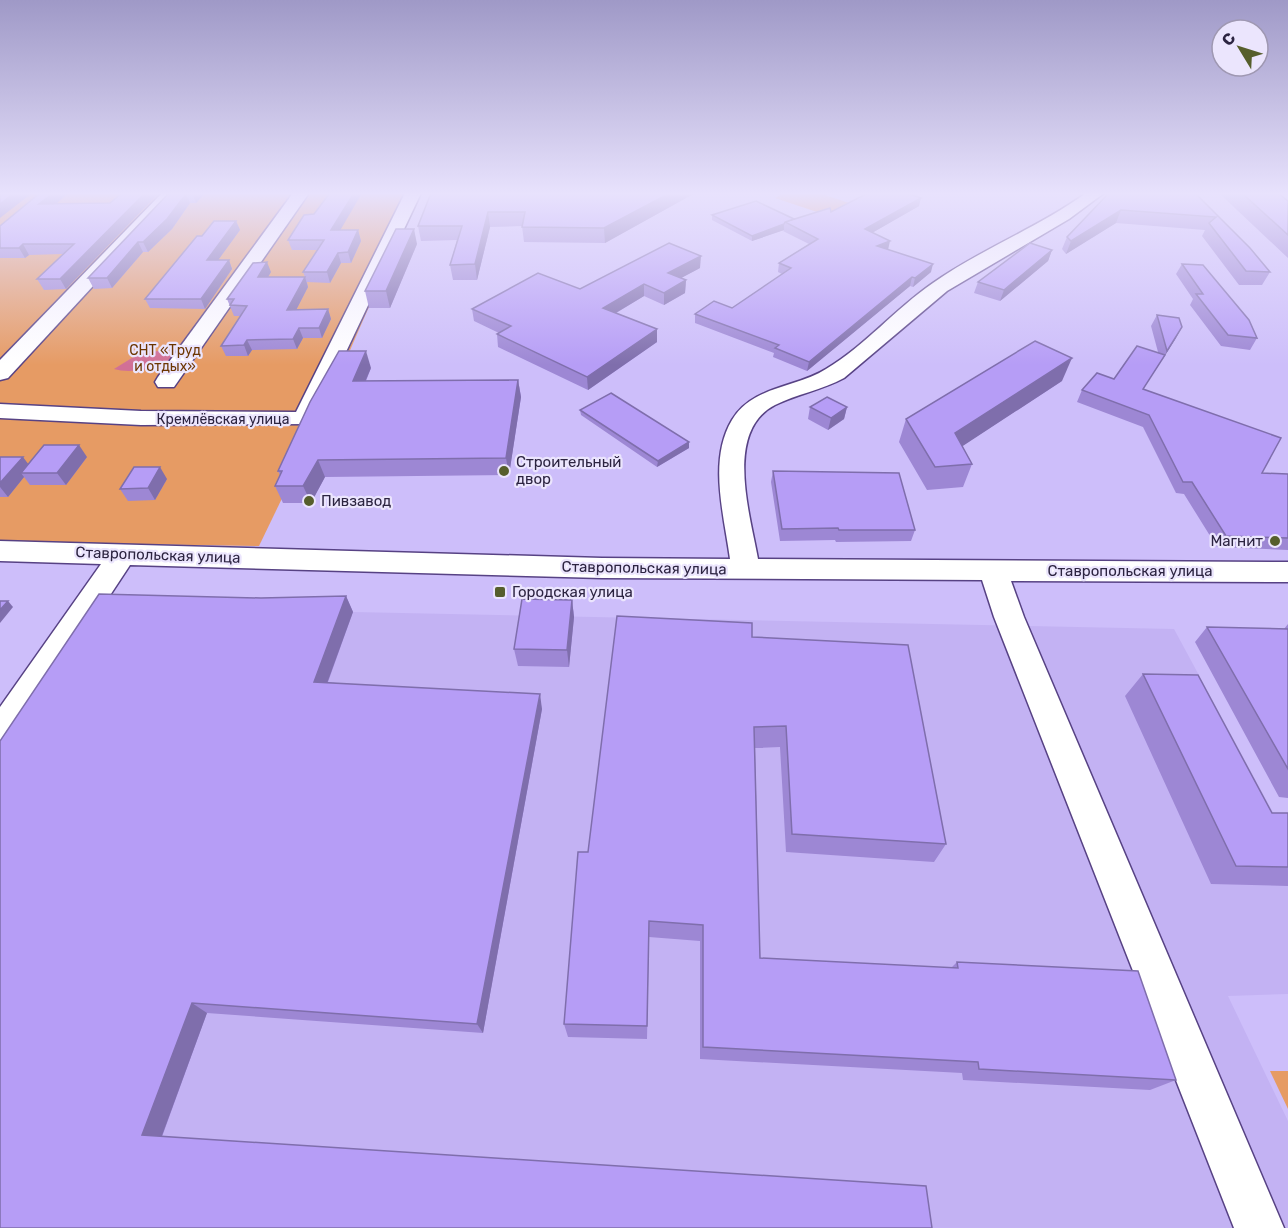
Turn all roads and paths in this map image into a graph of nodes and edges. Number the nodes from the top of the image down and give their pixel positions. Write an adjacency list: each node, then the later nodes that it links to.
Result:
1 (117, 250): 5 (street)
2 (260, 250): 6 (street)
3 (385, 250): 7 (street, Кремлёвская улица)
4 (1000, 250): 10 (street)
5 (0, 373)
6 (166, 382)
7 (0, 411)
8 (0, 551): 9 (street, Ставропольская улица)
9 (123, 553): 10 (street, Ставропольская улица); 13 (street)
10 (746, 570): 11 (street, Ставропольская улица)
11 (994, 572): 12 (street, Ставропольская улица); 14 (street)
12 (1288, 572)
13 (0, 734)
14 (1259, 1228)

